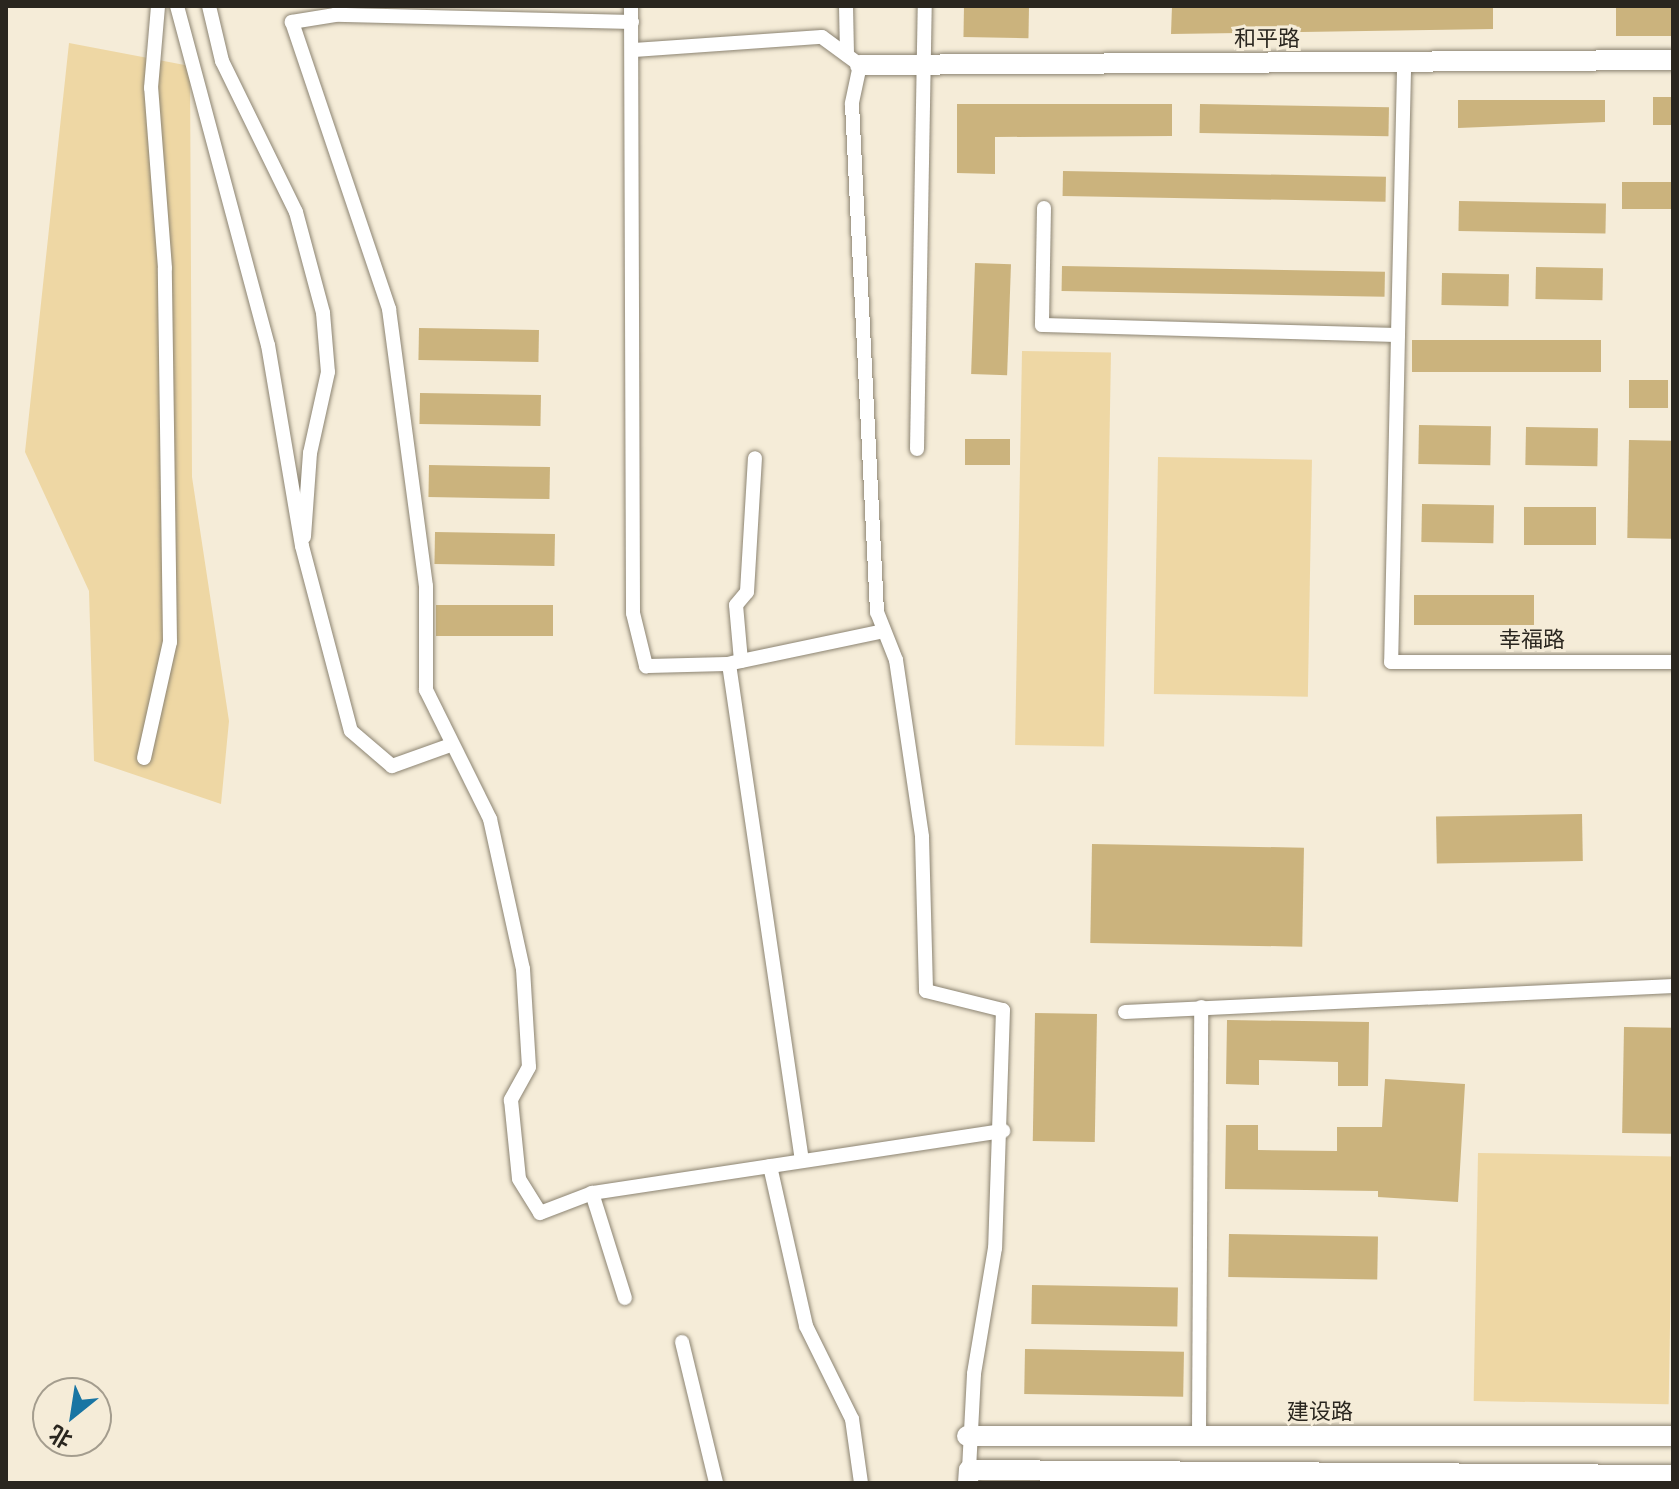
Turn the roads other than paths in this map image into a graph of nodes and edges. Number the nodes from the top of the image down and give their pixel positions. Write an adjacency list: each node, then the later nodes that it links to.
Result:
1 (158, 6): 22 (street)
2 (177, 6): 17 (street)
3 (209, 6): 17 (street)
4 (631, 6): 7 (street)
5 (846, 6): 9 (street)
6 (925, 6): 12 (street)
7 (632, 22): 8 (street); 21 (street)
8 (634, 50): 9 (street); 19 (street)
9 (854, 60): 12 (street, 和平路); 18 (street)
10 (1673, 60): 11 (street, 和平路)
11 (1404, 62): 12 (street, 和平路); 14 (street)
12 (924, 65): 15 (street)
13 (1044, 208): 14 (street)
14 (1398, 335): 20 (street, 幸福路)
15 (917, 449)
16 (755, 458): 19 (street)
17 (302, 546): 21 (street)
18 (884, 631): 19 (street); 26 (street)
19 (735, 662): 27 (street)
20 (1673, 662)
21 (448, 746): 29 (street)
22 (144, 758)
23 (1673, 986): 24 (street)
24 (1201, 1007): 25 (street); 32 (street)
25 (1125, 1012)
26 (1003, 1131): 27 (street); 33 (street)
27 (802, 1161): 28 (street)
28 (770, 1166): 29 (street); 38 (street)
29 (592, 1193): 30 (street)
30 (625, 1298)
31 (682, 1342): 37 (street)
32 (1199, 1435): 33 (street, 建设路); 34 (street, 建设路)
33 (967, 1436): 36 (street)
34 (1673, 1436)
35 (1673, 1475): 36 (street)
36 (968, 1476)
37 (716, 1483)
38 (861, 1483)

